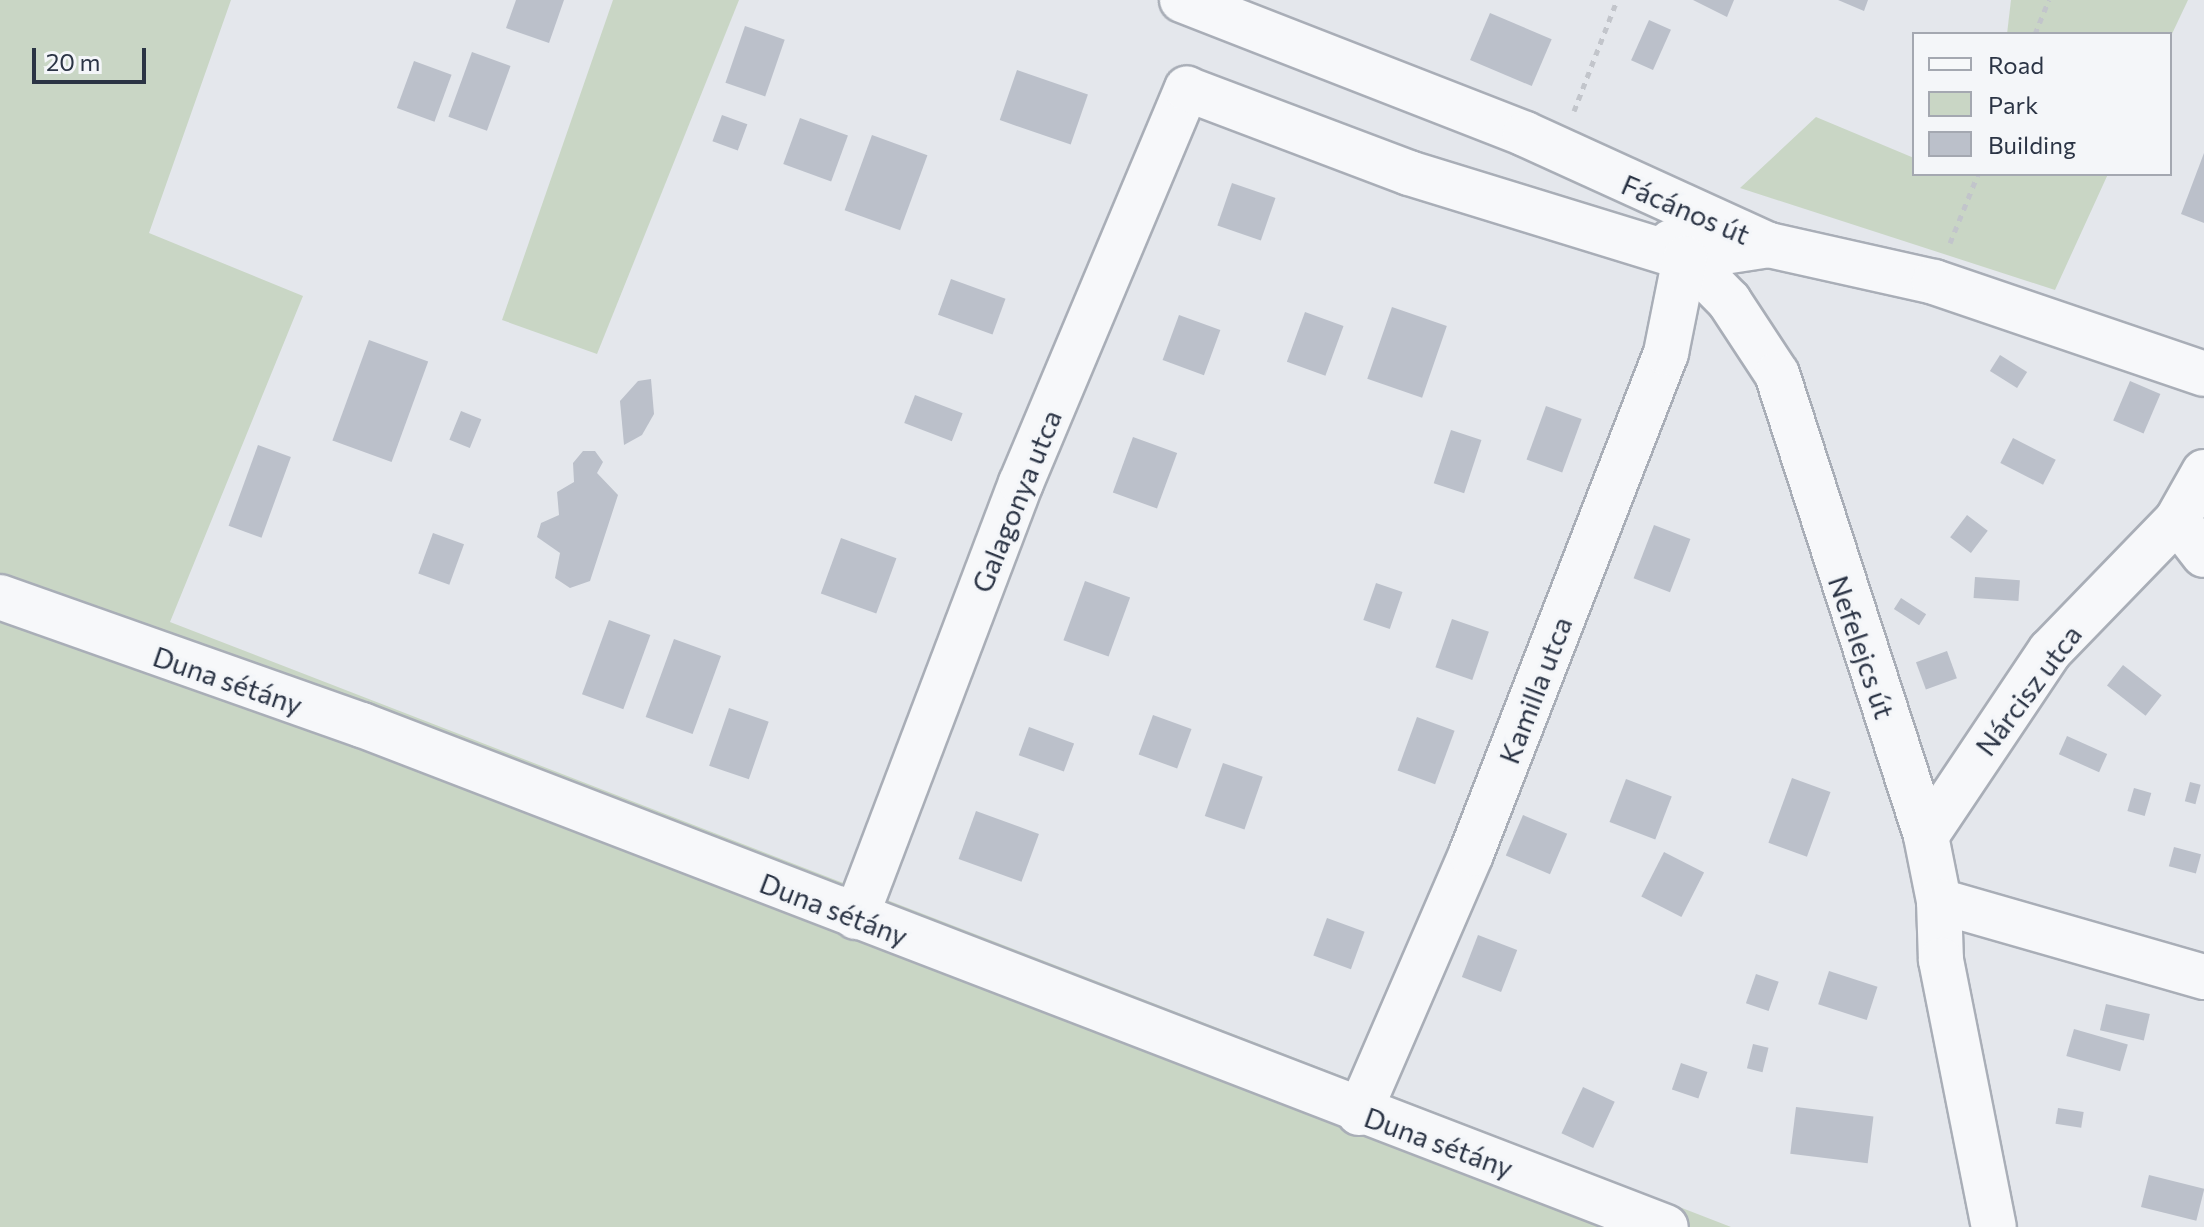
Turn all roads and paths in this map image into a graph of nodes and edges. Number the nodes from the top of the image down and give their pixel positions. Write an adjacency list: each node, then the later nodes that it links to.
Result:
1 (1182, 0): 5 (street, Fácános út)
2 (1617, 0): 5 (path)
3 (2049, 0): 4 (path)
4 (2036, 32)
5 (1559, 151): 7 (street, Fácános út)
6 (1977, 176): 10 (path)
7 (1615, 179): 8 (street, Fácános út); 9 (street, Nefelejcs út)
8 (1769, 245): 9 (street); 10 (street, Fácános út)
9 (1685, 258): 16 (street, Nefelejcs út); 18 (street, Galagonya utca); 20 (street, Kamilla utca)
10 (1934, 282): 11 (street, Fácános út)
11 (2204, 374)
12 (2204, 472): 13 (street, Nárcisz utca)
13 (2177, 520): 14 (street); 16 (street, Nárcisz utca)
14 (2204, 555)
15 (0, 597): 18 (street, Duna sétány)
16 (1926, 836): 17 (street, Nefelejcs út)
17 (1939, 901): 19 (street); 22 (street)
18 (856, 917): 20 (street, Duna sétány)
19 (2204, 977)
20 (1359, 1113): 21 (street, Duna sétány)
21 (1666, 1227)
22 (1994, 1227)

